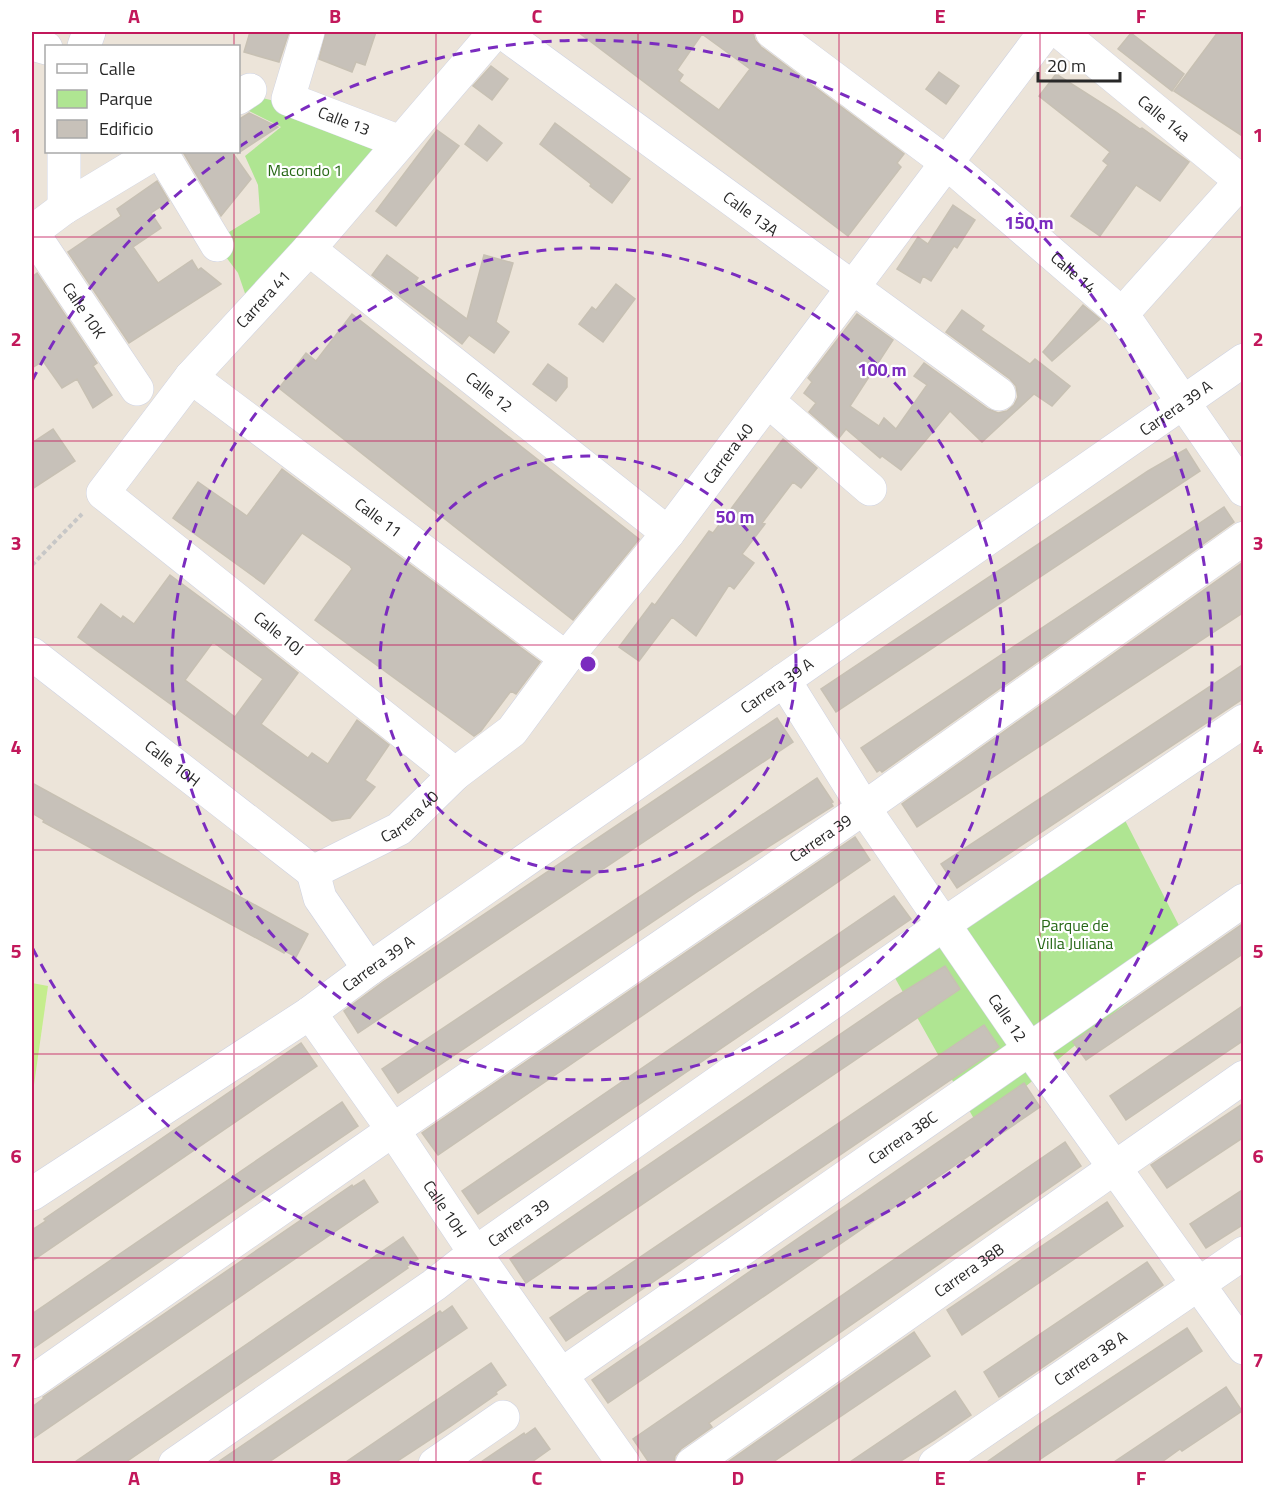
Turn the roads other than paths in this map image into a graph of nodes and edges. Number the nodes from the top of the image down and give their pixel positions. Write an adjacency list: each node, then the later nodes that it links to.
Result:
1 (308, 32): 7 (street, Calle 13)
2 (495, 32): 7 (street, Carrera 41)
3 (502, 32): 17 (street, Calle 13A)
4 (772, 32): 11 (street, Calle 14)
5 (1045, 32): 11 (street, Carrera 40)
6 (1060, 32): 12 (street, Calle 14a)
7 (400, 142): 16 (street, Carrera 41)
8 (64, 153): 13 (street)
9 (157, 153): 13 (street)
10 (160, 153): 15 (street)
11 (947, 164): 17 (street, Carrera 40); 18 (street, Calle 14)
12 (1242, 179): 18 (street)
13 (64, 208): 14 (street)
14 (32, 232): 21 (street, Calle 10K)
15 (217, 245)
16 (309, 249): 20 (street, Carrera 41); 28 (street, Calle 12)
17 (853, 287): 22 (street, Calle 13A); 23 (street, Carrera 40)
18 (1122, 314): 24 (street, Calle 14)
19 (1244, 360): 24 (street, Carrera 39 A)
20 (191, 377): 27 (street, Carrera 41); 31 (street, Calle 11)
21 (137, 389)
22 (999, 394)
23 (768, 401): 25 (street); 28 (street, Carrera 40)
24 (1182, 402): 26 (street, Calle 14); 32 (street, Carrera 39 A)
25 (870, 489)
26 (1244, 490)
27 (103, 493): 34 (street, Calle 10J)
28 (668, 533): 31 (street, Carrera 40)
29 (1244, 537): 35 (street, Carrera 39)
30 (32, 654): 36 (street, Calle 10H)
31 (566, 658): 34 (street, Carrera 40)
32 (784, 680): 35 (street, Calle 12); 39 (street, Carrera 39 A)
33 (1244, 721): 38 (street, Carrera 39)
34 (454, 774): 36 (street, Carrera 40)
35 (864, 808): 38 (street, Calle 12); 43 (street, Carrera 39)
36 (313, 872): 39 (street)
37 (1244, 900): 41 (street, Carrera 38C)
38 (944, 924): 41 (street, Calle 12); 46 (street, Carrera 39)
39 (369, 969): 40 (street, Carrera 39 A)
40 (310, 1013): 43 (street, Calle 10H); 45 (street, Carrera 39 A)
41 (1030, 1050): 44 (street, Calle 12); 50 (street, Carrera 38C)
42 (1244, 1077): 44 (street, Carrera 38B)
43 (393, 1130): 46 (street, Calle 10H); 51 (street, Carrera 39)
44 (1114, 1168): 48 (street, Calle 12); 56 (street, Carrera 38B)
45 (32, 1194)
46 (475, 1253): 50 (street, Calle 10H); 53 (street, Carrera 39)
47 (1244, 1253): 48 (street, Carrera 38 A)
48 (1198, 1283): 49 (street, Calle 12); 57 (street, Carrera 38 A)
49 (1244, 1348)
50 (561, 1375): 55 (street, Calle 10H)
51 (32, 1382)
52 (503, 1417): 54 (street)
53 (175, 1464)
54 (435, 1464)
55 (624, 1464)
56 (692, 1464)
57 (935, 1464)

